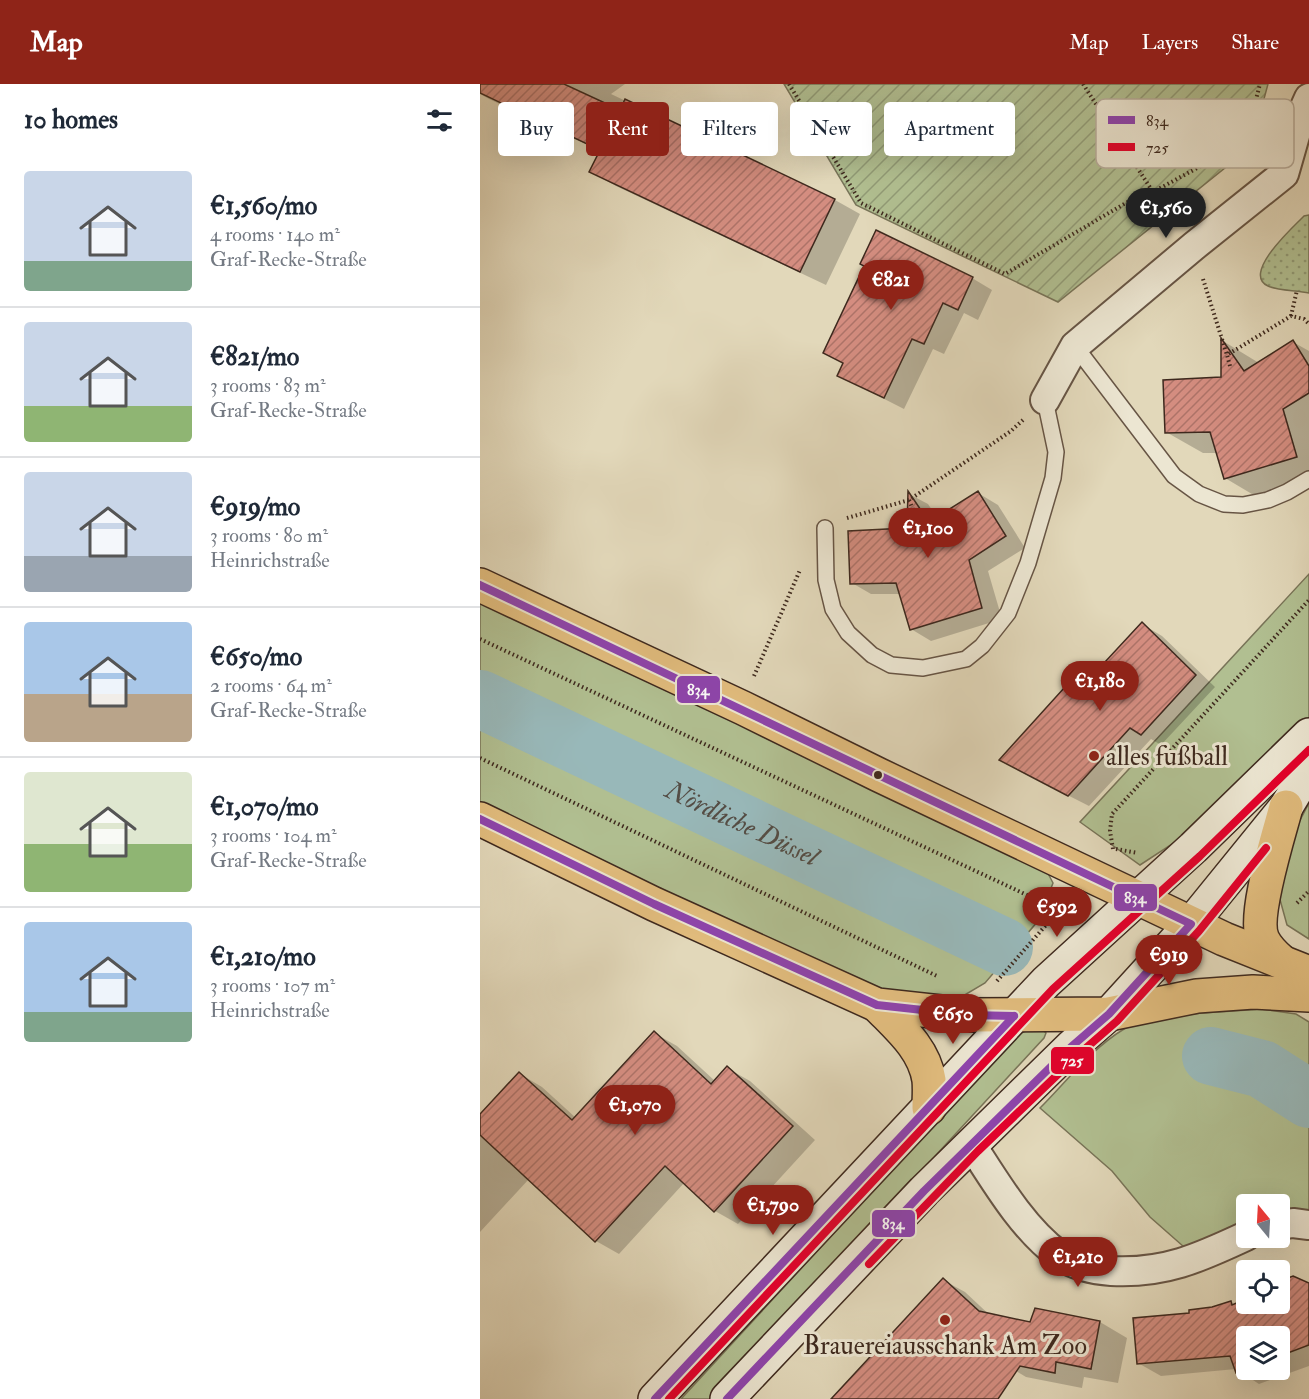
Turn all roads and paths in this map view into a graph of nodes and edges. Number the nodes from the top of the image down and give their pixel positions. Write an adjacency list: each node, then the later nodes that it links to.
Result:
1 (789, 84): 11 (path)
2 (1083, 84): 5 (path)
3 (1260, 84): 4 (path)
4 (1256, 99)
5 (1096, 104)
6 (1306, 113): 7 (street)
7 (1294, 146)
8 (1138, 168): 11 (path)
9 (1198, 168): 11 (path)
10 (1286, 168): 12 (street)
11 (1154, 192)
12 (1194, 246): 16 (street); 17 (path)
13 (1297, 290): 14 (path)
14 (1291, 316): 15 (path); 17 (path)
15 (1309, 324)
16 (1075, 346): 19 (street); 20 (lane)
17 (1227, 356): 18 (path)
18 (1230, 366)
19 (1045, 400): 21 (path); 23 (lane)
20 (1309, 478)
21 (909, 500): 22 (path); 23 (path)
22 (916, 517)
23 (825, 528): 27 (path)
24 (480, 585): 27 (main road)
25 (1309, 600): 33 (path)
26 (480, 639): 35 (path)
27 (743, 708): 33 (main road)
28 (1309, 735): 34 (street)
29 (480, 758): 38 (path)
30 (1309, 769): 31 (street)
31 (1286, 807): 36 (street); 37 (main road)
32 (480, 819): 41 (main road)
33 (1089, 876): 34 (main road); 35 (path)
34 (1138, 899): 36 (main road); 43 (street)
35 (1059, 910): 39 (path)
36 (1191, 924): 37 (main road); 42 (street)
37 (1295, 967)
38 (945, 980)
39 (996, 982)
40 (1309, 995): 42 (main road)
41 (877, 1005): 43 (main road); 44 (main road)
42 (1109, 1014): 43 (main road); 45 (street)
43 (1014, 1016): 44 (street)
44 (928, 1108): 50 (street)
45 (971, 1144): 48 (street); 49 (street)
46 (1290, 1223): 47 (street)
47 (1309, 1225)
48 (1236, 1240)
49 (731, 1398)
50 (655, 1399)

